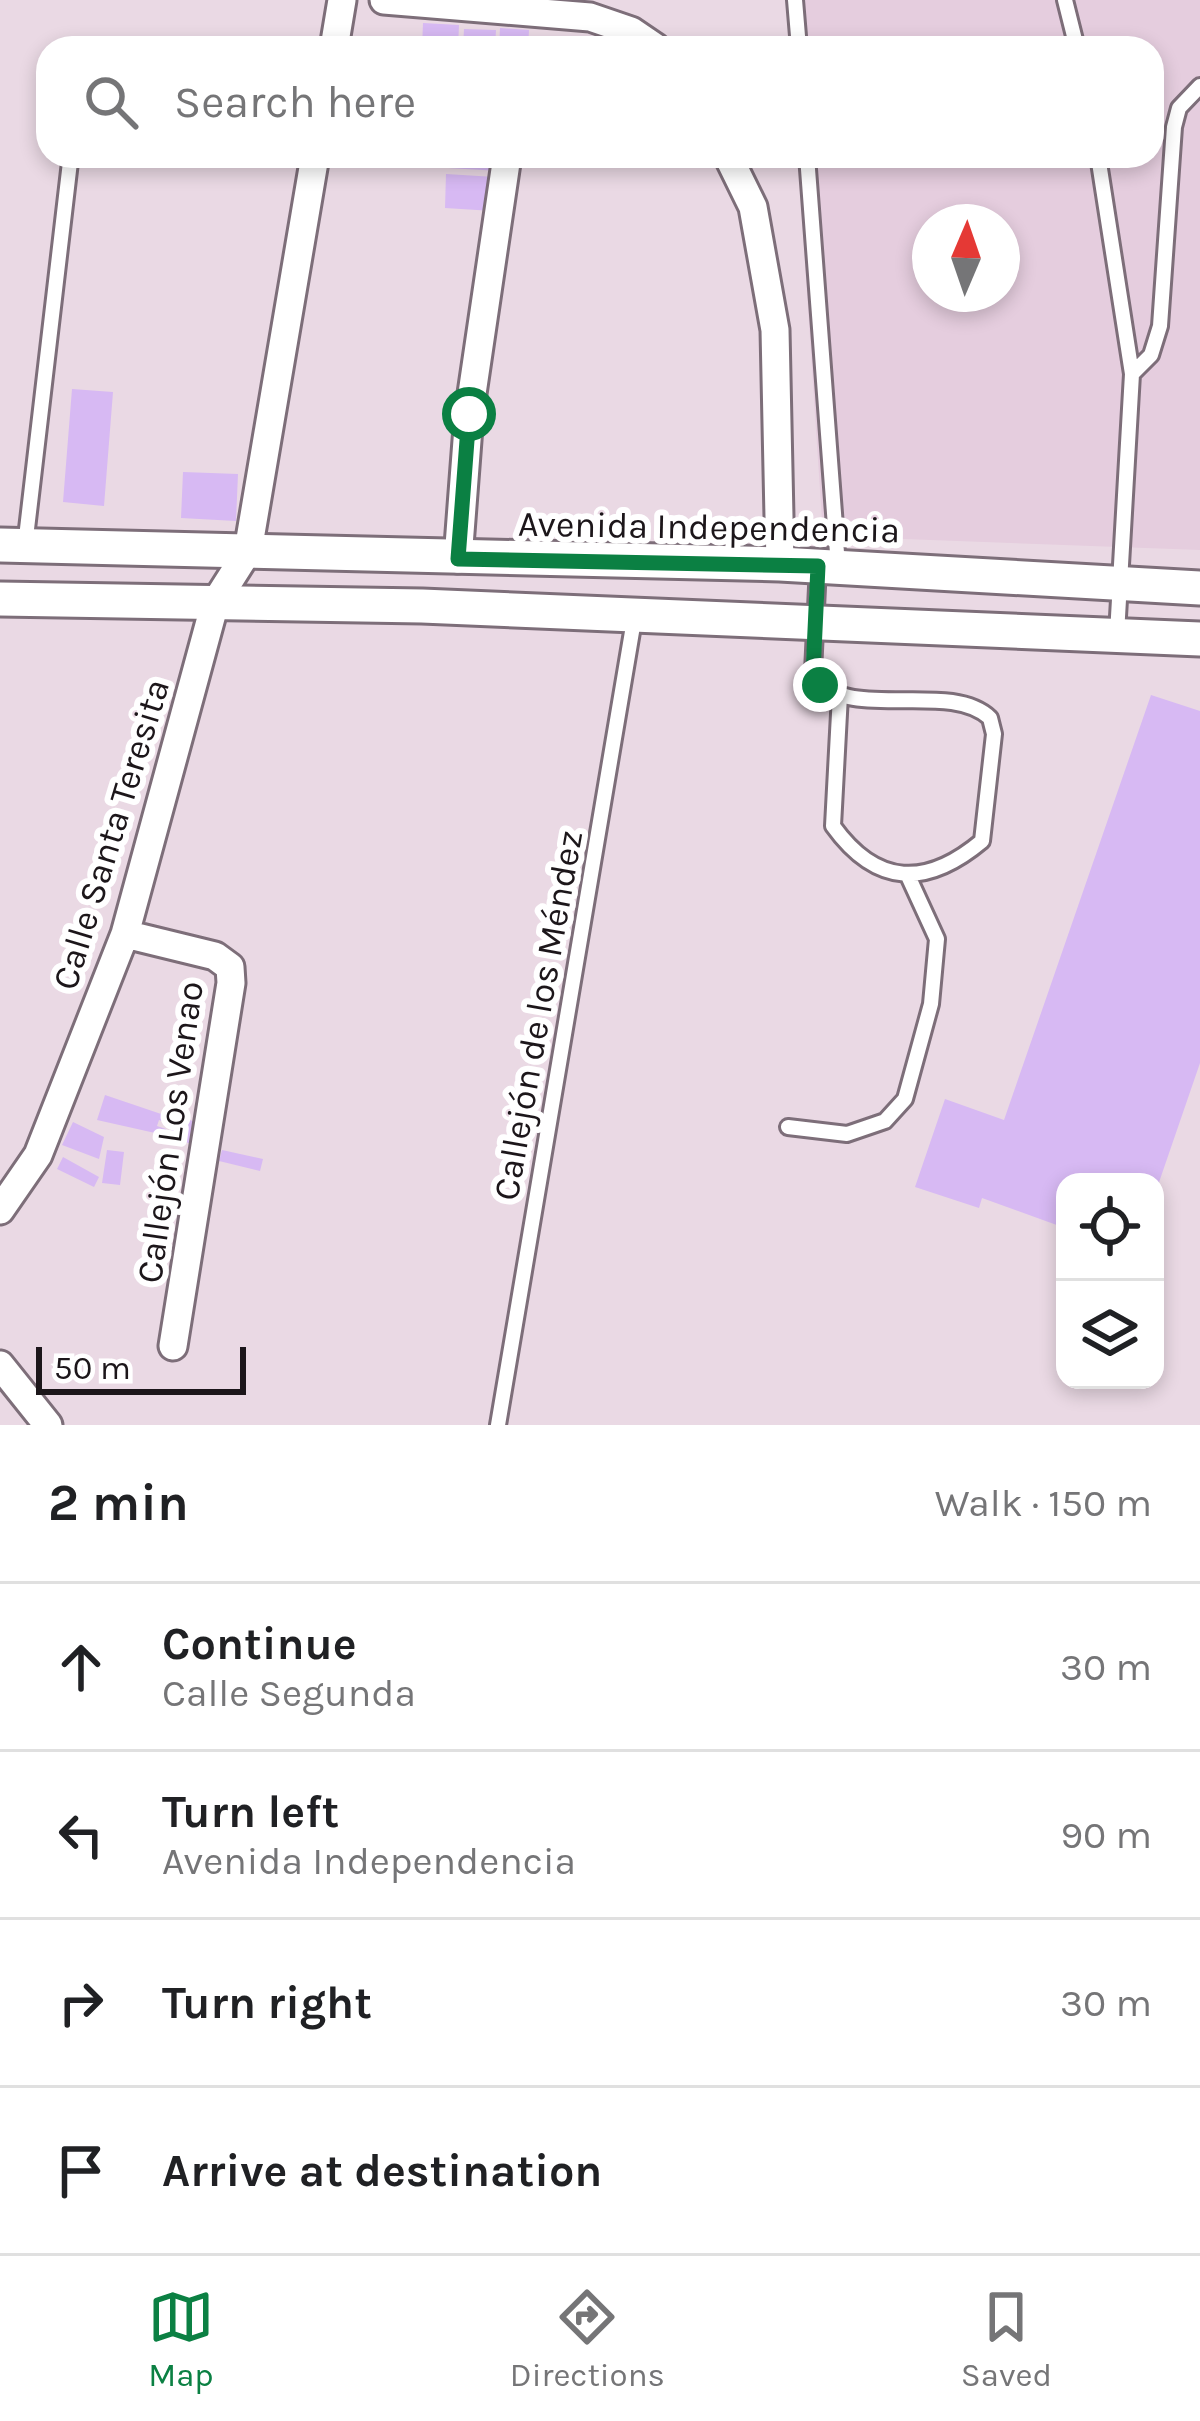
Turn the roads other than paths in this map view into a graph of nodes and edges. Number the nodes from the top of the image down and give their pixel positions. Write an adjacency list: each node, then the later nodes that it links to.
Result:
1 (342, 0): 5 (street)
2 (384, 0): 6 (street)
3 (796, 0): 7 (lane)
4 (1065, 0): 8 (lane)
5 (336, 36)
6 (637, 36)
7 (798, 36)
8 (1074, 36)
9 (1200, 86): 16 (lane)
10 (69, 168): 17 (lane)
11 (313, 168): 18 (street)
12 (506, 168): 19 (street)
13 (734, 168): 20 (street)
14 (808, 168): 21 (lane)
15 (1100, 168): 16 (lane)
16 (1132, 374): 22 (lane)
17 (13, 546): 18 (street, Avenida Independencia)
18 (248, 551): 19 (street, Avenida Independencia); 25 (street, Calle Santa Teresita)
19 (458, 559): 20 (street, Avenida Independencia)
20 (780, 564): 21 (street, Avenida Independencia)
21 (828, 566): 22 (street, Avenida Independencia); 27 (lane)
22 (1120, 581): 23 (street, Avenida Independencia); 28 (lane)
23 (1200, 588)
24 (0, 599): 25 (street)
25 (215, 602): 26 (street); 32 (street, Calle Santa Teresita)
26 (635, 614): 27 (street); 38 (lane, Callejón de los Méndez)
27 (815, 622): 28 (street); 30 (lane)
28 (1117, 634): 29 (street)
29 (1200, 639)
30 (840, 695): 31 (lane); 31 (lane)
31 (908, 878): 33 (lane)
32 (125, 934): 34 (street, Calle Santa Teresita); 35 (street, Callejón Los Venao)
33 (788, 1127)
34 (0, 1210)
35 (173, 1346)
36 (0, 1365): 37 (street)
37 (49, 1425)
38 (498, 1425)

